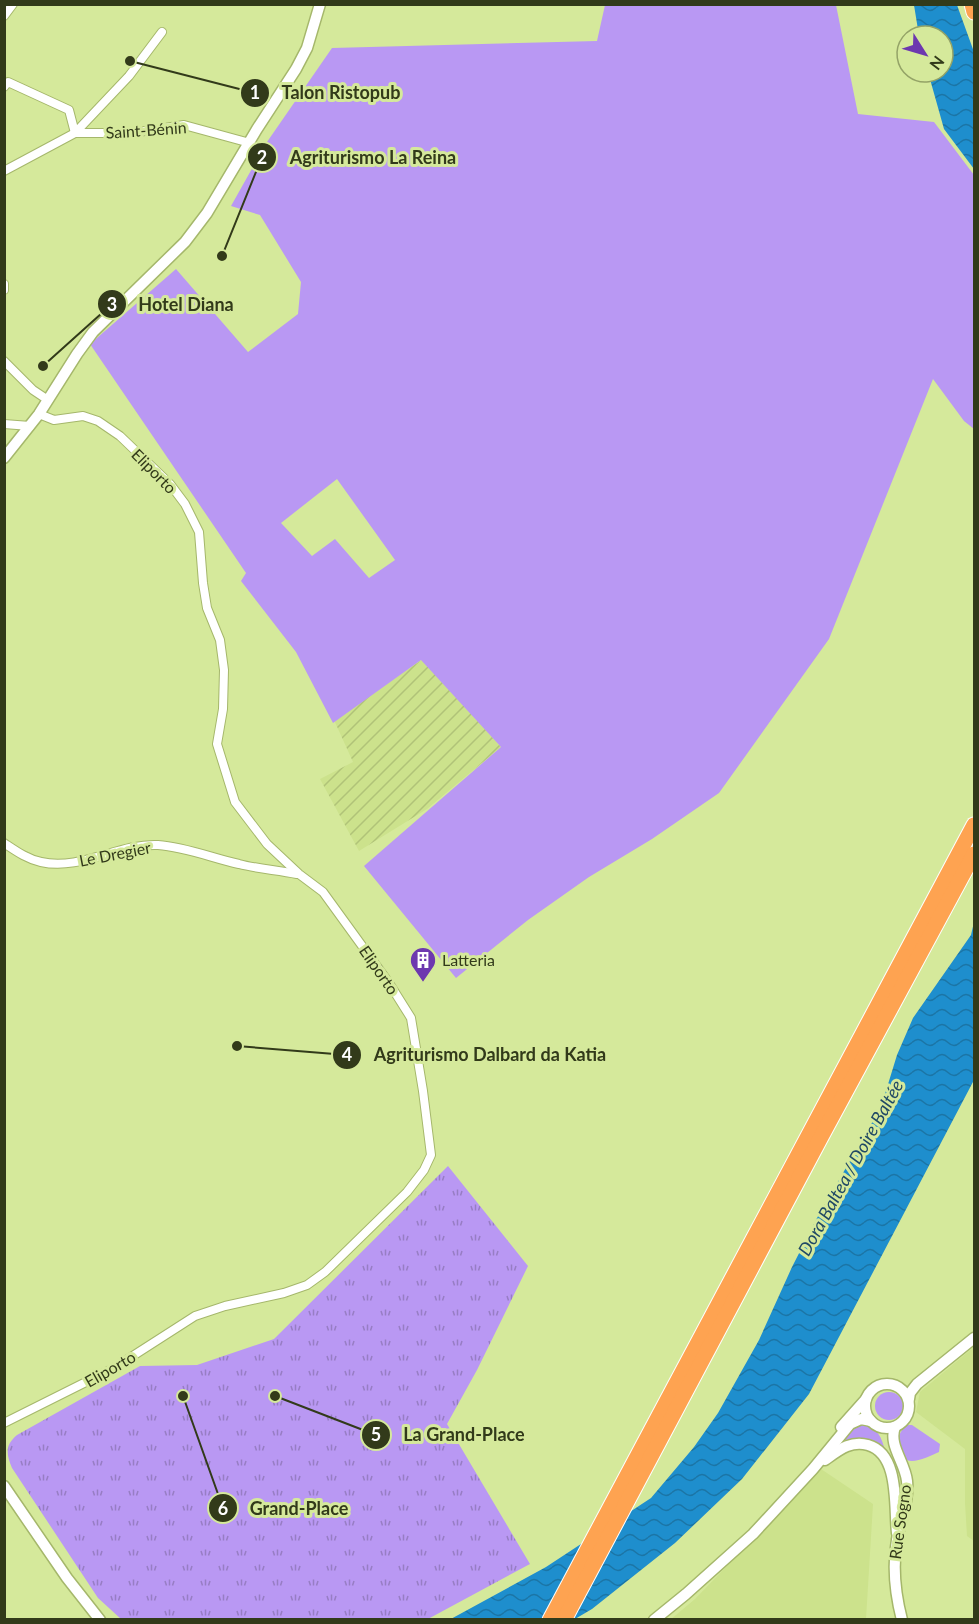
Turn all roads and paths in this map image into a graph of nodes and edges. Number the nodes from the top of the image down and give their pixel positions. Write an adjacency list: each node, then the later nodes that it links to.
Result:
1 (13, 4): 5 (street)
2 (320, 4): 9 (street)
3 (972, 4): 4 (highway)
4 (975, 12)
5 (4, 16)
6 (162, 32): 8 (street, Saint-Bénin)
7 (4, 87): 8 (street)
8 (75, 133): 9 (street, Saint-Bénin); 10 (street, Saint-Bénin)
9 (250, 143): 14 (street)
10 (4, 171)
11 (4, 284): 12 (street)
12 (4, 290)
13 (4, 361): 14 (street)
14 (48, 400): 15 (street)
15 (39, 414): 17 (street); 22 (street, Eliporto)
16 (4, 424): 17 (street)
17 (30, 426): 18 (street)
18 (4, 458)
19 (975, 825): 24 (highway)
20 (4, 843): 22 (street, Le Dregier)
21 (975, 854): 24 (highway)
22 (299, 874): 29 (street, Eliporto)
23 (975, 1338): 25 (street)
24 (695, 1362): 37 (highway); 38 (highway)
25 (916, 1384): 26 (street); 27 (street)
26 (899, 1387): 27 (street); 28 (street)
27 (909, 1399): 31 (street)
28 (866, 1400): 30 (street); 34 (street)
29 (4, 1423)
30 (874, 1423): 31 (street); 32 (street); 35 (street, Rue Sogno)
31 (895, 1427): 35 (street, Rue Sogno)
32 (813, 1469): 34 (street); 35 (street)
33 (4, 1486): 36 (street)
34 (794, 1490): 39 (street)
35 (897, 1535): 40 (street, Rue Sogno)
36 (100, 1620)
37 (550, 1620)
38 (564, 1620)
39 (654, 1620)
40 (902, 1620)

